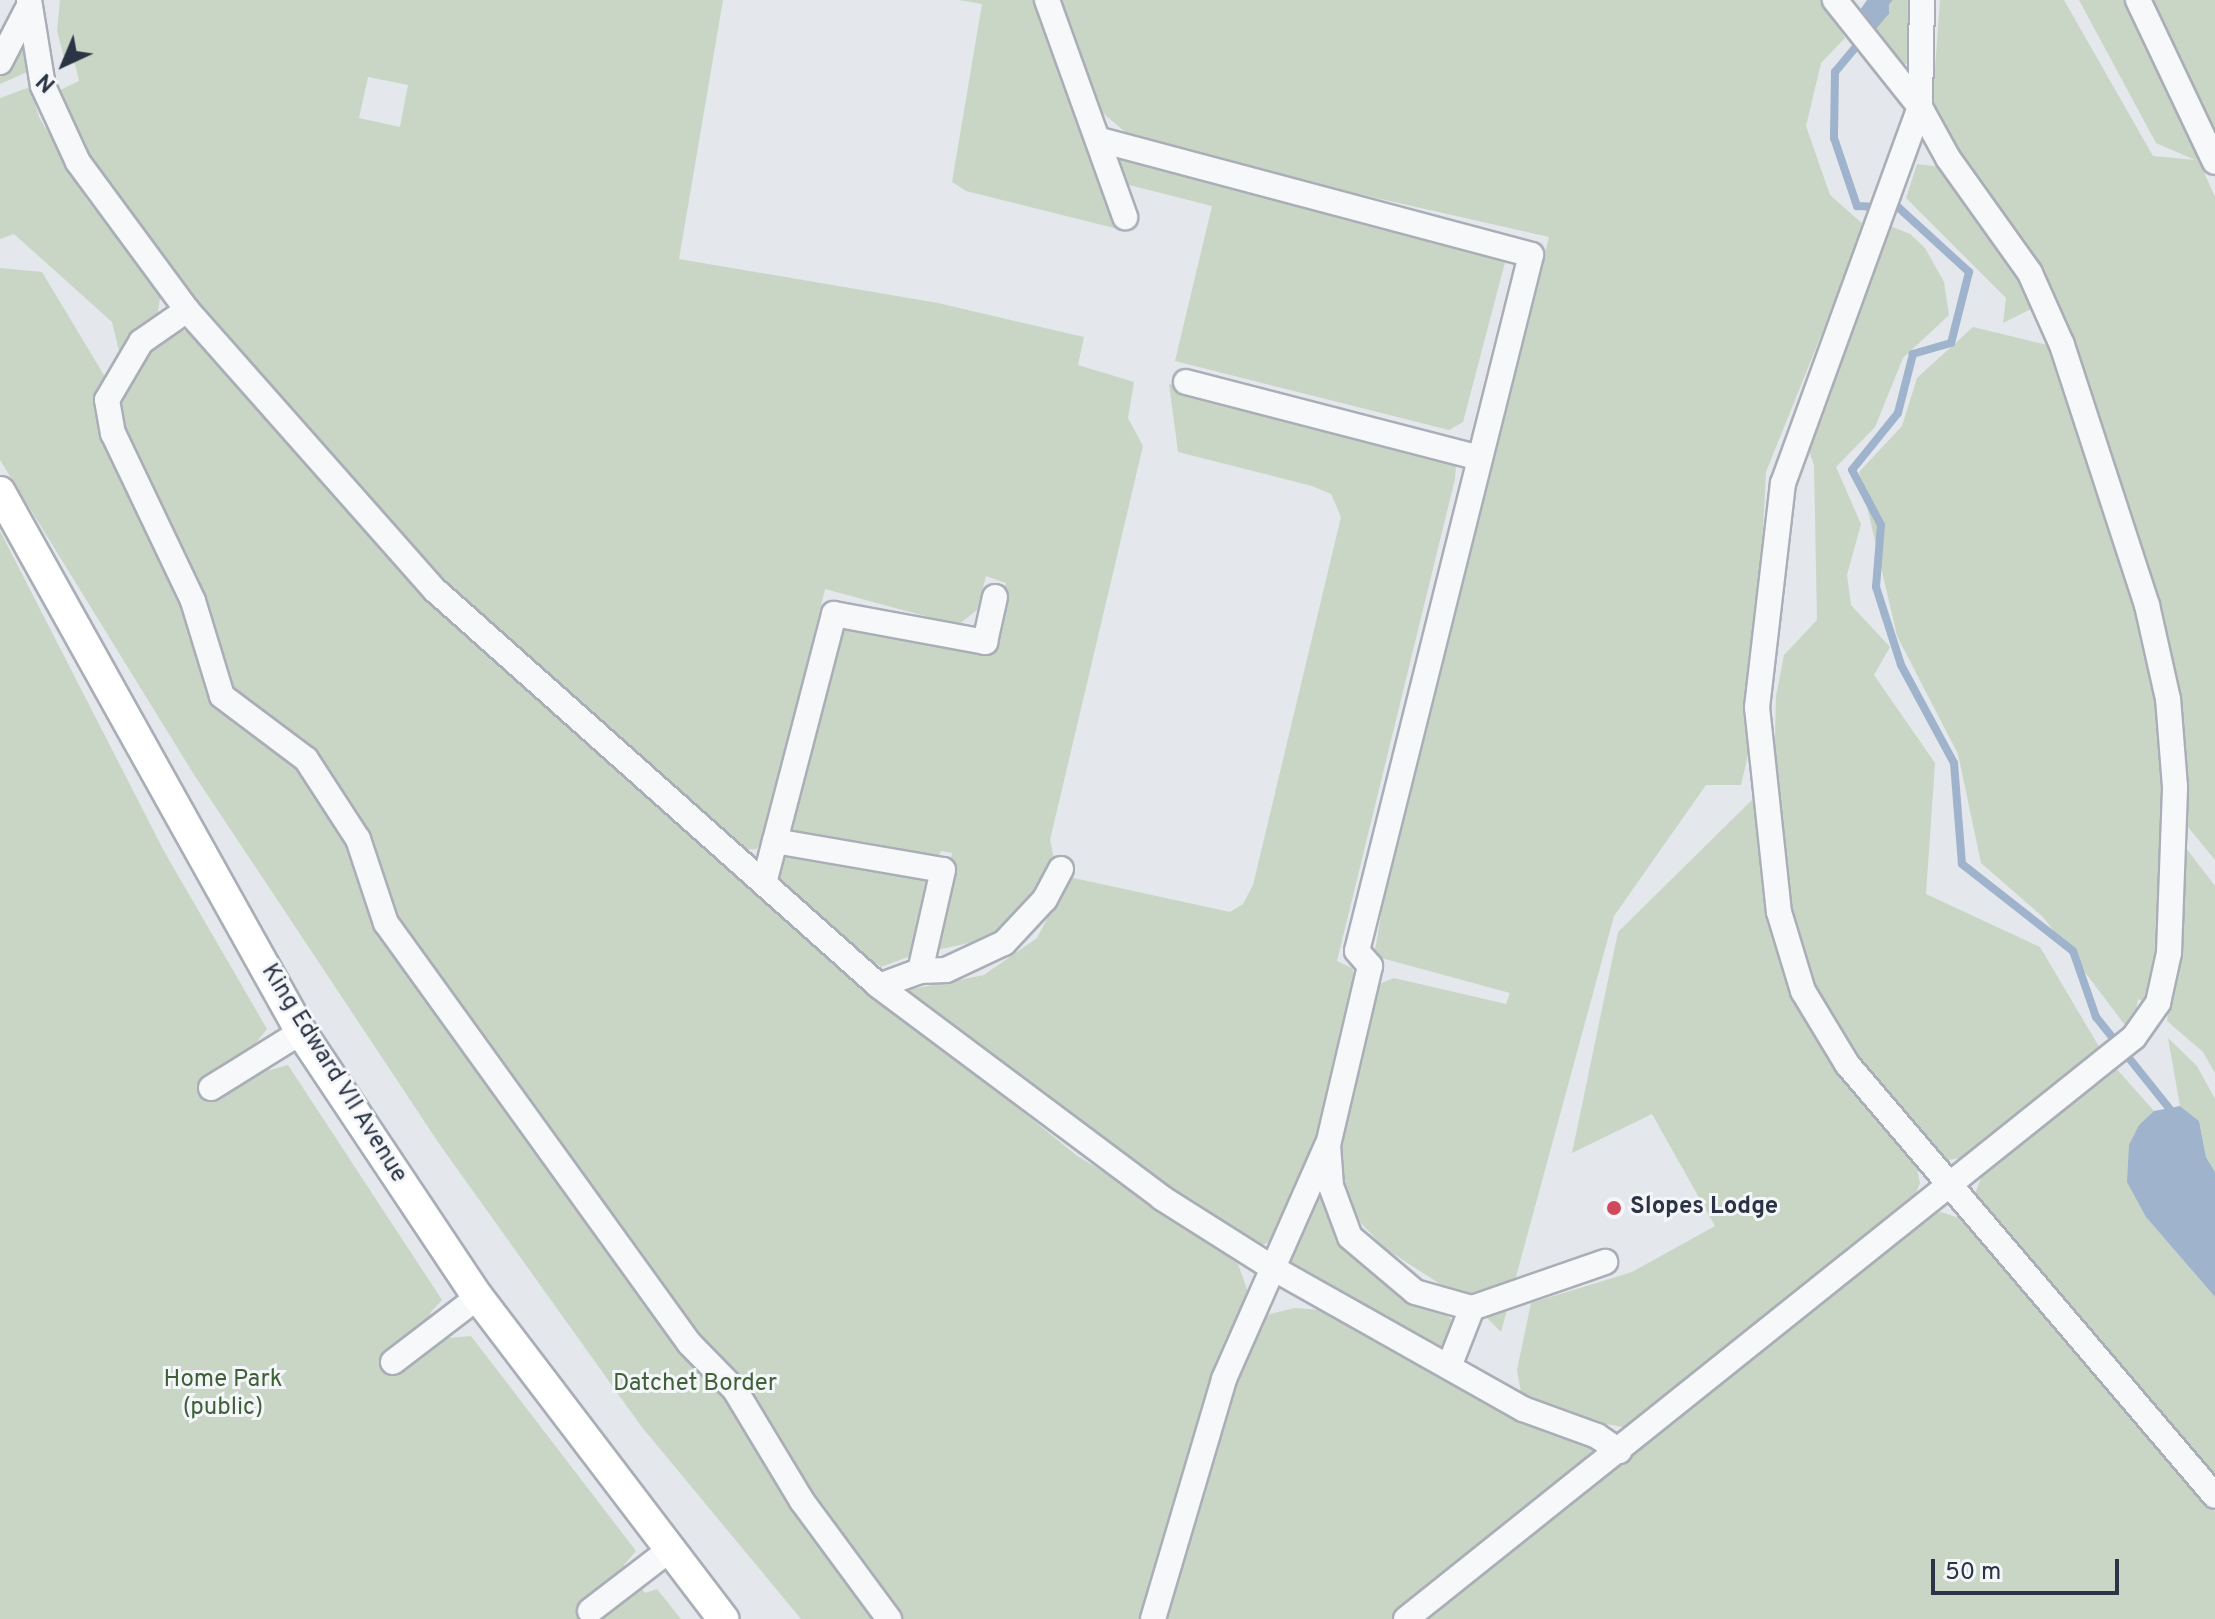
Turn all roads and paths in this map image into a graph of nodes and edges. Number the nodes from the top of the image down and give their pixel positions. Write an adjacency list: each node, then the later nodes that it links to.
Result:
1 (1047, 0): 8 (lane)
2 (1835, 0): 7 (lane)
3 (1922, 0): 7 (lane)
4 (2138, 0): 9 (lane)
5 (29, 3): 6 (lane); 11 (lane)
6 (0, 62)
7 (1920, 107): 24 (lane); 24 (lane)
8 (1100, 140): 10 (lane); 13 (lane)
9 (2215, 162)
10 (1125, 217)
11 (187, 310): 18 (lane); 36 (lane)
12 (1186, 382): 13 (lane)
13 (1479, 458): 23 (lane)
14 (0, 492): 21 (main road, King Edward VII Avenue)
15 (995, 597): 16 (lane)
16 (775, 841): 18 (lane); 19 (lane)
17 (1061, 869): 19 (lane)
18 (764, 883): 20 (lane)
19 (920, 971): 20 (lane)
20 (879, 986): 26 (lane)
21 (301, 1032): 22 (lane); 27 (main road, King Edward VII Avenue)
22 (211, 1088)
23 (1328, 1145): 26 (lane); 28 (lane)
24 (1948, 1185): 31 (lane); 32 (lane)
25 (1605, 1262): 28 (lane)
26 (1271, 1267): 30 (lane); 37 (lane)
27 (478, 1297): 29 (lane); 33 (main road, King Edward VII Avenue)
28 (1472, 1308): 30 (lane)
29 (393, 1362)
30 (1450, 1364): 31 (lane)
31 (1619, 1451): 38 (lane)
32 (2215, 1496)
33 (668, 1551): 34 (lane); 35 (main road, King Edward VII Avenue)
34 (590, 1611)
35 (723, 1619)
36 (889, 1619)
37 (1153, 1619)
38 (1406, 1619)

